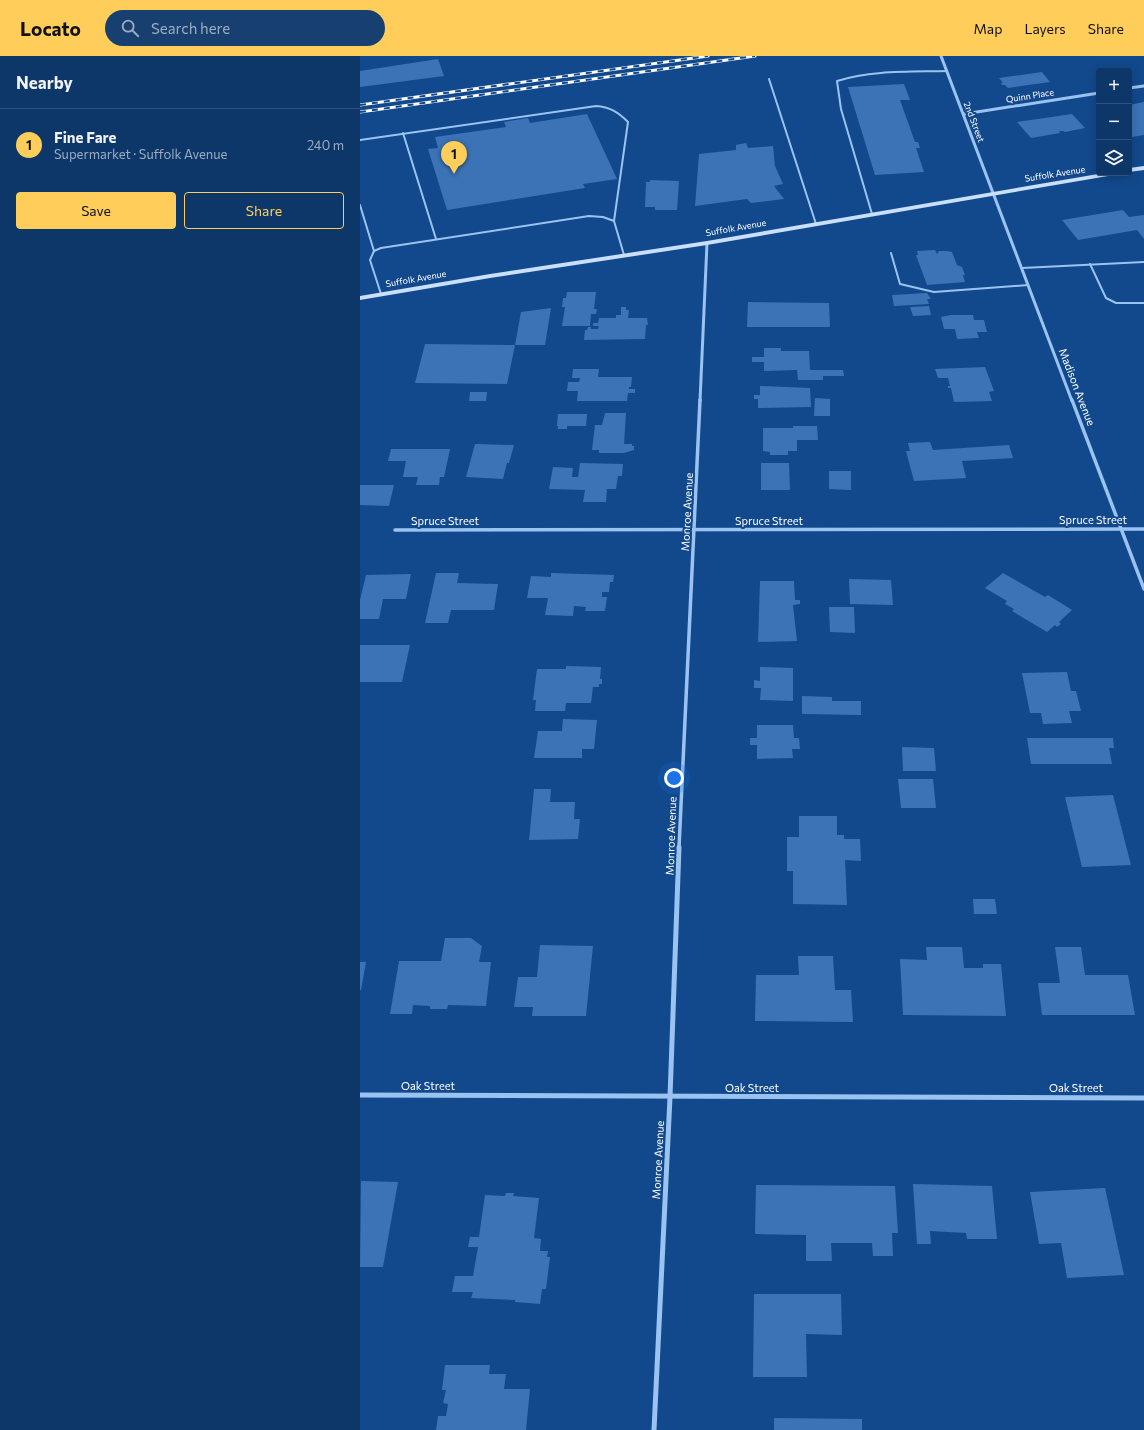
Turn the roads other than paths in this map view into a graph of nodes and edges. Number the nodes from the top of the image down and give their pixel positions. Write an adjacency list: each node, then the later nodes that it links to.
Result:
1 (941, 56): 2 (street, 2nd Street)
2 (947, 71): 7 (street, 2nd Street); 15 (lane)
3 (769, 79): 17 (lane)
4 (1144, 86): 5 (street)
5 (1132, 88)
6 (1096, 93): 7 (street, Quinn Place)
7 (964, 114): 13 (street, 2nd Street)
8 (403, 134): 9 (lane); 16 (lane); 18 (lane)
9 (360, 140)
10 (1144, 168): 11 (main road)
11 (1132, 170)
12 (1096, 176): 13 (main road, Suffolk Avenue)
13 (993, 193): 15 (main road, Suffolk Avenue); 25 (street, Madison Avenue)
14 (360, 205): 20 (lane)
15 (872, 214): 17 (main road, Suffolk Avenue)
16 (614, 221): 18 (lane); 22 (lane)
17 (816, 224): 19 (main road, Suffolk Avenue)
18 (436, 239): 20 (lane)
19 (707, 243): 22 (main road, Suffolk Avenue); 33 (street, Monroe Avenue)
20 (374, 251): 27 (lane)
21 (891, 252): 26 (lane)
22 (624, 255): 27 (main road, Suffolk Avenue)
23 (1144, 262): 24 (lane)
24 (1090, 264): 25 (lane); 29 (lane)
25 (1022, 268): 26 (street, Madison Avenue)
26 (1028, 285): 30 (street, Madison Avenue)
27 (381, 294): 28 (main road, Suffolk Avenue)
28 (360, 298)
29 (1144, 303)
30 (1122, 529): 31 (street, Spruce Street); 33 (street, Spruce Street); 34 (street, Madison Avenue)
31 (1144, 529)
32 (395, 530): 33 (street, Spruce Street)
33 (695, 530): 36 (street, Monroe Avenue)
34 (1144, 588)
35 (360, 1095): 36 (street, Oak Street)
36 (670, 1097): 37 (street, Oak Street); 38 (street, Monroe Avenue)
37 (1144, 1098)
38 (654, 1430)

